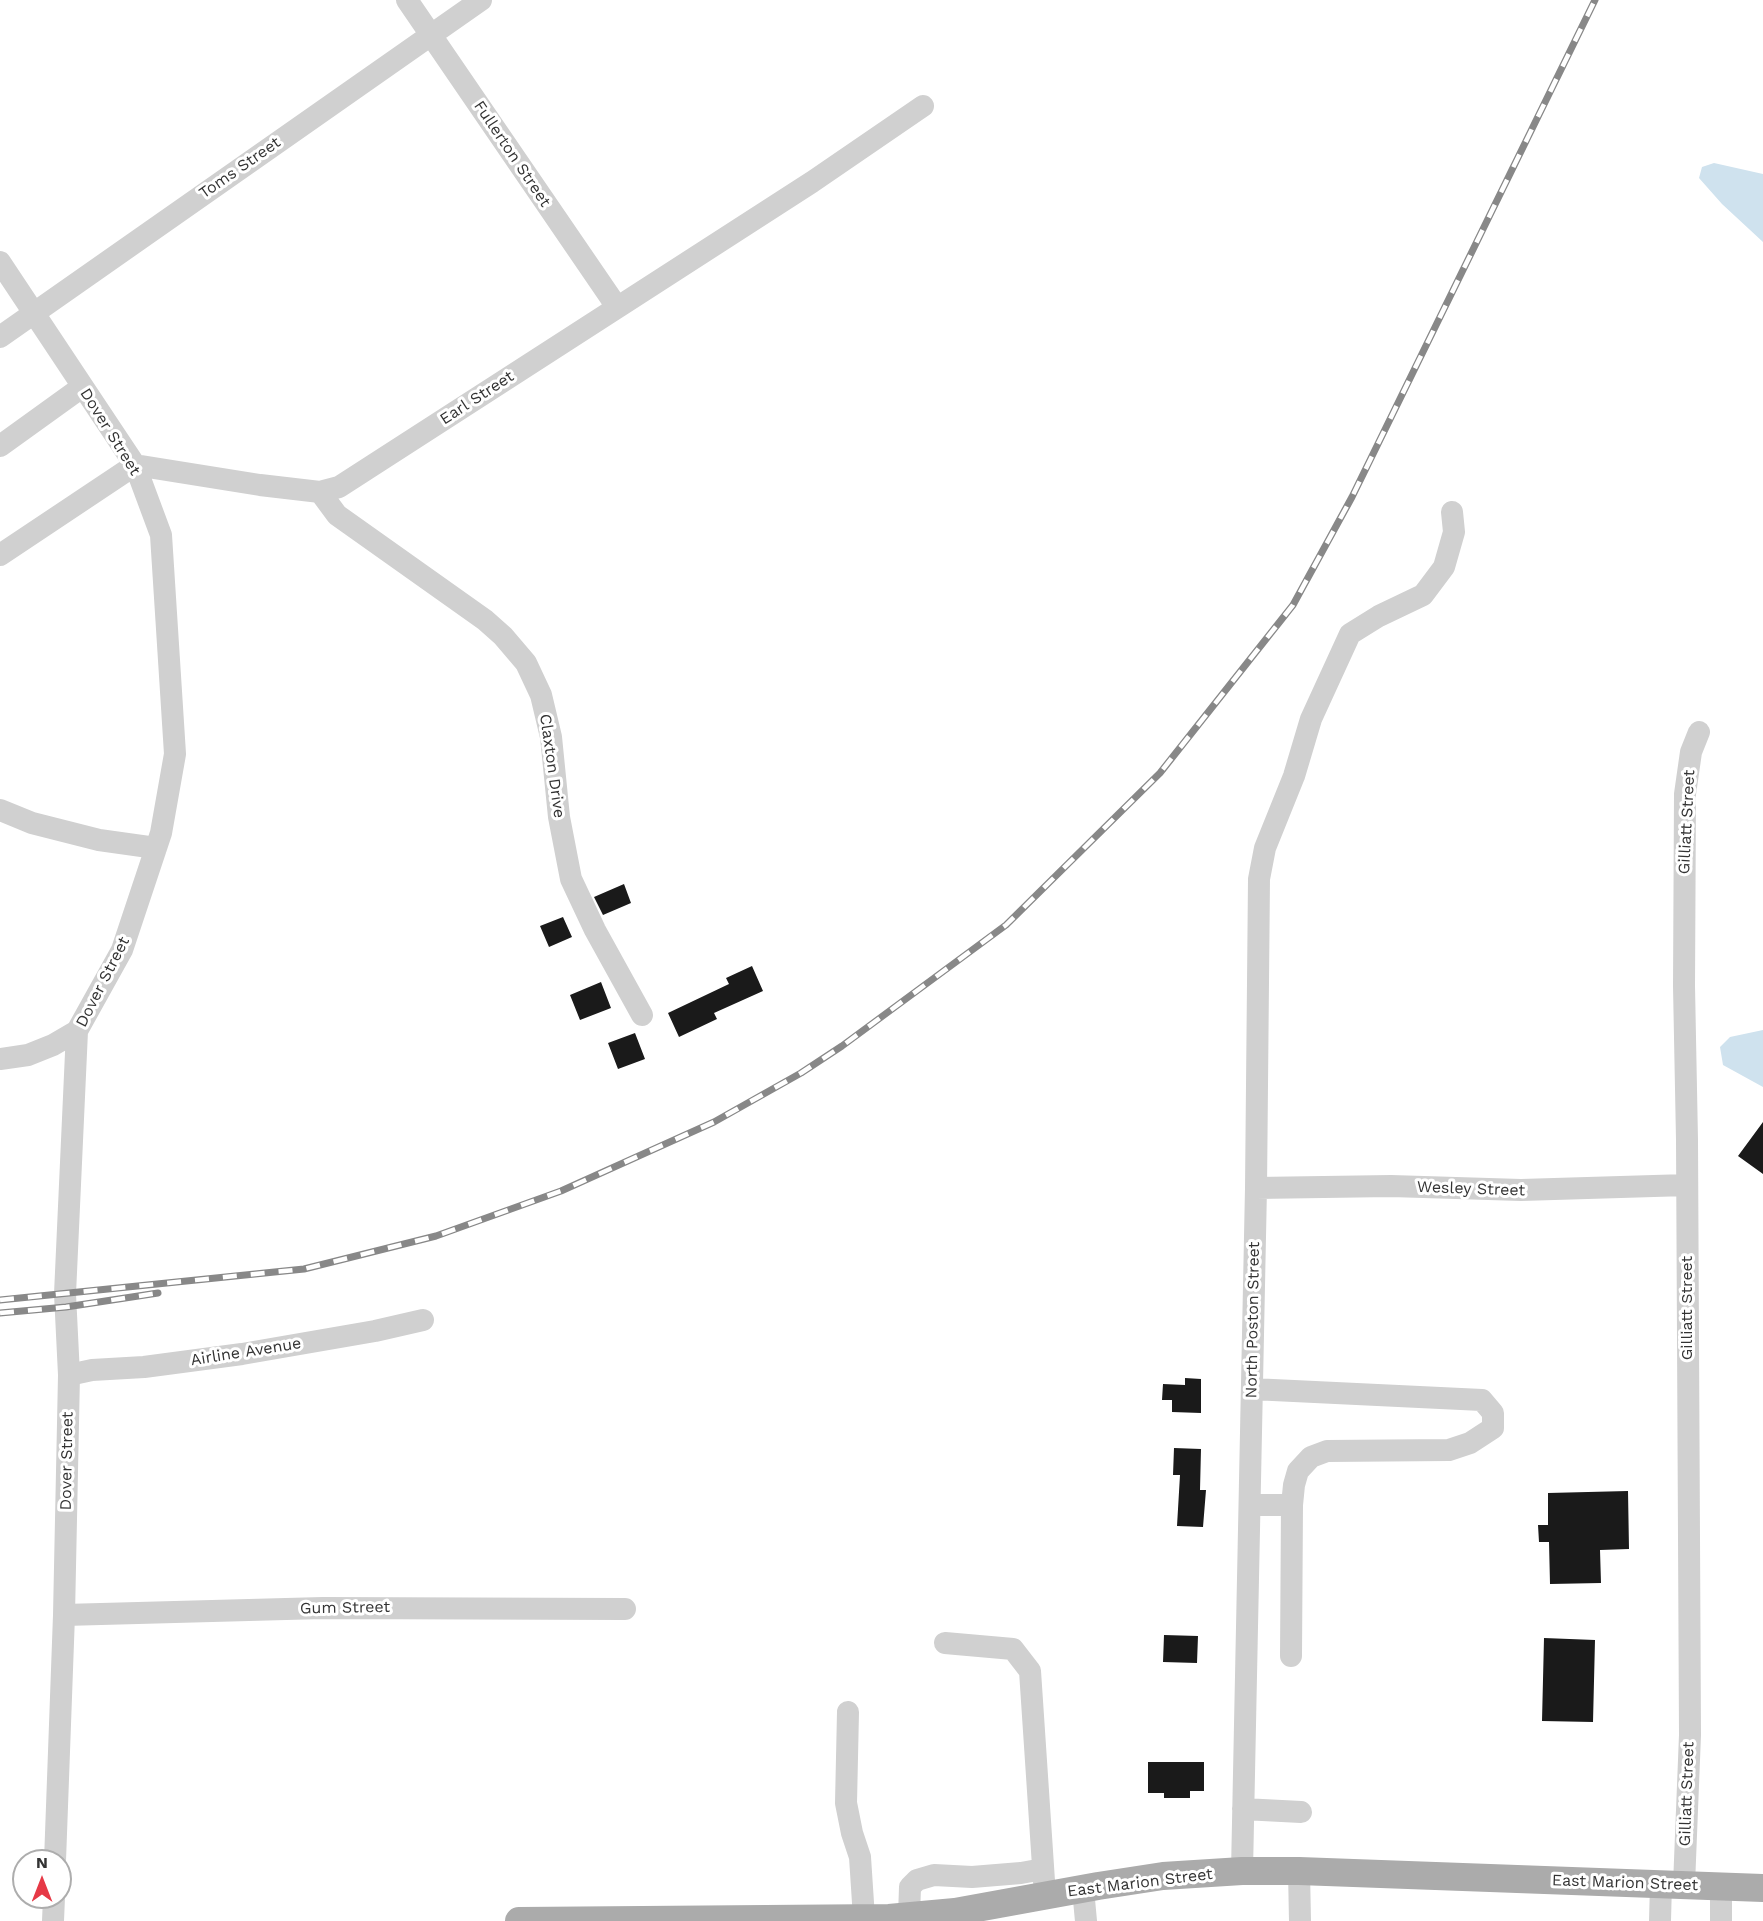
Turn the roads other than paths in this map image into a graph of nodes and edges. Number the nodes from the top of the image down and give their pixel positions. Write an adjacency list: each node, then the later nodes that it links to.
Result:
1 (407, 0): 3 (street, Fullerton Street)
2 (481, 0): 3 (street, Toms Street)
3 (430, 34): 6 (street, Fullerton Street); 7 (street, Toms Street)
4 (923, 106): 6 (street, Earl Street)
5 (0, 262): 7 (street, Dover Street)
6 (617, 307): 12 (street, Earl Street)
7 (33, 314): 8 (street, Toms Street); 9 (street, Dover Street)
8 (0, 337)
9 (82, 387): 10 (street); 11 (street, Dover Street)
10 (0, 446)
11 (135, 465): 12 (street, Earl Street); 14 (street); 17 (street, Dover Street)
12 (320, 492): 18 (street, Claxton Drive)
13 (1452, 512): 22 (street, North Poston Street)
14 (0, 555)
15 (1699, 732): 21 (street, Gilliatt Street)
16 (0, 810): 17 (street)
17 (156, 848): 19 (street, Dover Street)
18 (642, 1015)
19 (77, 1031): 20 (street); 24 (street, Dover Street)
20 (0, 1059)
21 (1687, 1185): 22 (street, Wesley Street); 39 (street, Gilliatt Street)
22 (1256, 1188): 25 (street, North Poston Street)
23 (423, 1320): 24 (street, Airline Avenue)
24 (69, 1375): 29 (street, Dover Street)
25 (1252, 1389): 26 (street, North Poston Street); 27 (street)
26 (1250, 1505): 27 (street); 33 (street, North Poston Street)
27 (1292, 1505): 31 (street)
28 (625, 1609): 29 (street, Gum Street)
29 (64, 1615): 35 (street, Dover Street)
30 (945, 1643): 38 (street)
31 (1291, 1656)
32 (849, 1712): 44 (street)
33 (1243, 1809): 34 (street); 36 (street, North Poston Street)
34 (1301, 1812)
35 (55, 1849)
36 (1242, 1871): 37 (main road, East Marion Street); 42 (main road, East Marion Street)
37 (1299, 1871): 39 (main road, East Marion Street); 48 (street)
38 (1044, 1883): 42 (main road, East Marion Street); 43 (main road, East Marion Street); 43 (street)
39 (1673, 1885): 40 (main road, East Marion Street); 49 (street, Gilliatt Street)
40 (1721, 1886): 41 (main road, East Marion Street); 50 (street)
41 (1763, 1888)
42 (1083, 1889): 47 (street)
43 (909, 1916): 44 (main road, East Marion Street)
44 (864, 1918): 45 (main road, East Marion Street)
45 (796, 1920): 46 (main road, East Marion Street)
46 (519, 1921)
47 (1086, 1921)
48 (1300, 1921)
49 (1660, 1921)
50 (1721, 1921)

